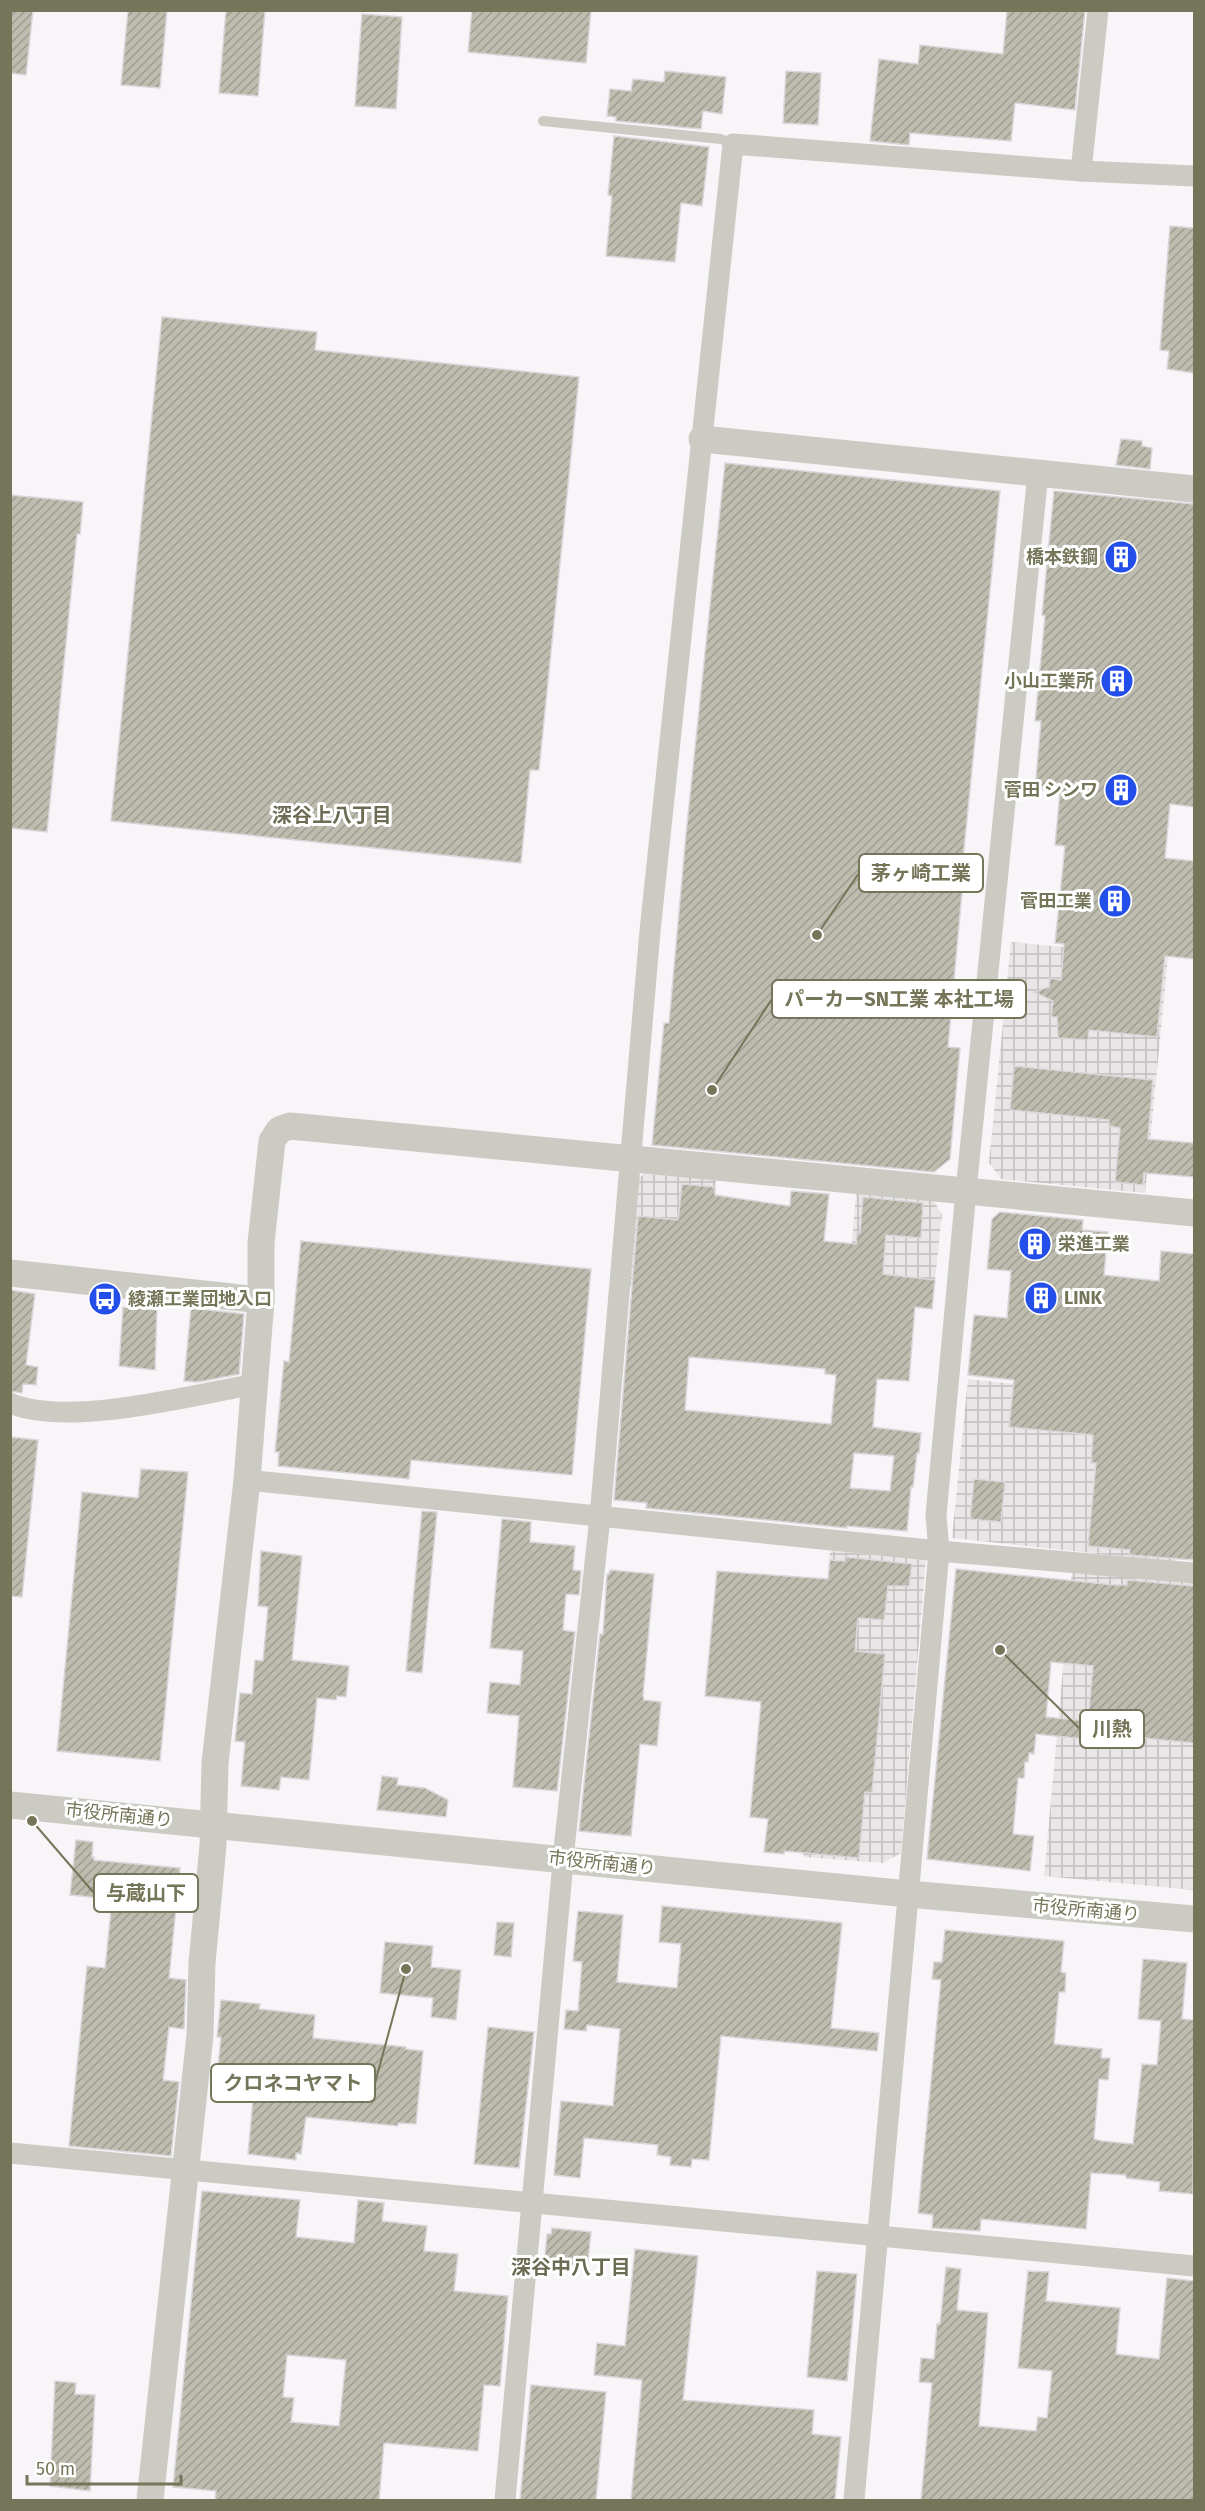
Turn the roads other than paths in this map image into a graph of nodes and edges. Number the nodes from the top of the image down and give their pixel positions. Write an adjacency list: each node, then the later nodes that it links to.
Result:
1 (1098, 10): 4 (street)
2 (543, 121): 3 (lane)
3 (733, 144): 4 (street); 6 (street)
4 (1081, 171): 5 (street)
5 (1194, 176)
6 (702, 439): 7 (street); 9 (street)
7 (1038, 473): 8 (street); 10 (street)
8 (1194, 489)
9 (632, 1159): 10 (street); 13 (street); 17 (street)
10 (966, 1191): 11 (street); 18 (street)
11 (1194, 1213)
12 (10, 1273): 13 (street)
13 (261, 1300): 14 (street)
14 (255, 1384): 15 (street); 16 (street)
15 (10, 1403)
16 (247, 1480): 17 (street); 21 (street)
17 (600, 1517): 18 (street); 22 (street)
18 (939, 1551): 19 (street); 23 (street)
19 (1194, 1573)
20 (10, 1805): 21 (street, 市役所南通り)
21 (212, 1825): 22 (street, 市役所南通り); 26 (street)
22 (563, 1858): 23 (street, 市役所南通り); 27 (street)
23 (908, 1894): 24 (street, 市役所南通り); 28 (street)
24 (1194, 1920)
25 (10, 2153): 26 (street)
26 (187, 2170): 27 (street); 30 (street)
27 (532, 2204): 28 (street); 31 (street)
28 (878, 2237): 29 (street); 32 (street)
29 (1194, 2266)
30 (150, 2500)
31 (505, 2500)
32 (854, 2500)

